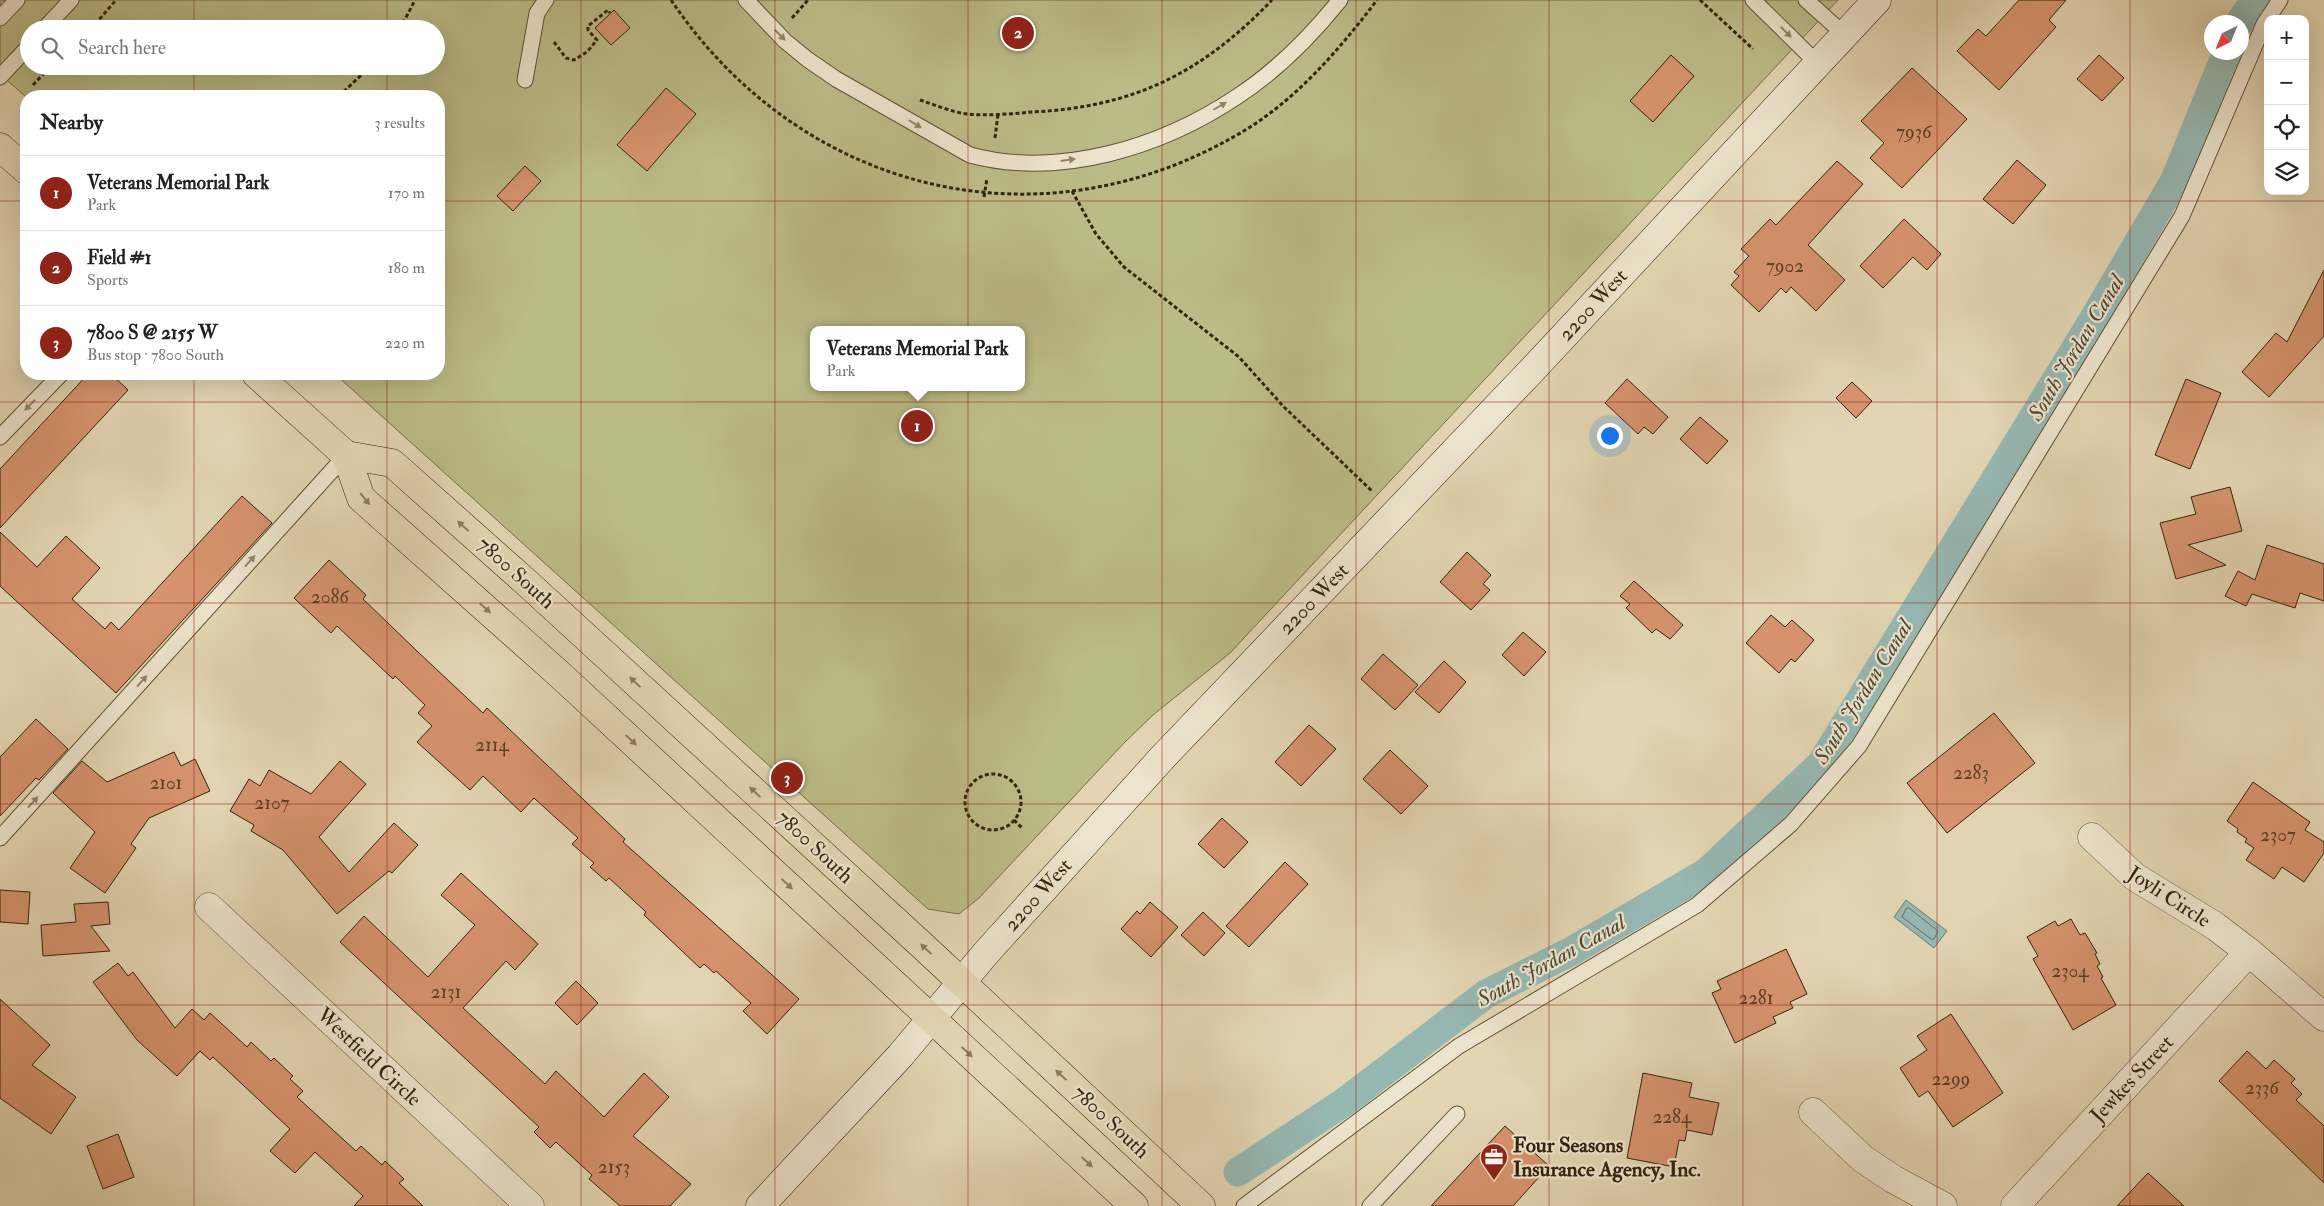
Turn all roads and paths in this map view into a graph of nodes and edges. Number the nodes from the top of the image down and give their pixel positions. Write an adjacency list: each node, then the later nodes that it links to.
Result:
1 (17, 0): 19 (lane)
2 (71, 0): 21 (lane)
3 (116, 0): 22 (path)
4 (415, 0): 23 (path)
5 (546, 0): 35 (lane)
6 (671, 0): 45 (path)
7 (746, 0): 10 (lane, one-way to 10)
8 (808, 0): 20 (path)
9 (1272, 0): 39 (path)
10 (1340, 0)
11 (1377, 0): 44 (path)
12 (1700, 0): 29 (path)
13 (1753, 0): 31 (lane, one-way to 31)
14 (1806, 0): 25 (lane)
15 (1878, 0): 25 (street, 2200 West)
16 (2280, 0): 66 (lane)
17 (610, 13): 28 (path)
18 (785, 13): 20 (path)
19 (0, 18)
20 (791, 19): 24 (path)
21 (52, 20)
22 (99, 20)
23 (405, 20)
24 (796, 24)
25 (1845, 35): 31 (street, 2200 West)
26 (602, 36): 28 (path)
27 (553, 39): 28 (path)
28 (597, 40)
29 (1753, 50)
30 (20, 56): 34 (lane)
31 (1818, 64): 57 (street, 2200 West)
32 (42, 75): 36 (path)
33 (361, 75): 37 (path)
34 (0, 77)
35 (525, 80)
36 (33, 85)
37 (345, 90)
38 (917, 99): 39 (path)
39 (998, 114): 40 (path)
40 (993, 145)
41 (0, 147): 42 (main road)
42 (20, 165)
43 (988, 174): 45 (path)
44 (1072, 191): 45 (path); 50 (path)
45 (984, 195)
46 (55, 380): 48 (lane, one-way to 48)
47 (263, 380): 49 (main road)
48 (0, 437)
49 (346, 455): 54 (lane, one-way to 49); 57 (main road, 7800 South, one-way to 49); 59 (main road, one-way to 59)
50 (1372, 492)
51 (1014, 820): 51 (path); 52 (path)
52 (1022, 828)
53 (2092, 837): 56 (street, Joyli Circle)
54 (0, 838)
55 (209, 908): 62 (street, Westfield Circle)
56 (2250, 952): 58 (street, Joyli Circle); 69 (street, Jewkes Street)
57 (962, 983): 59 (street, 2200 West); 65 (main road, 7800 South, one-way to 57)
58 (2324, 1017)
59 (932, 1018): 63 (street, 2200 West); 64 (main road, one-way to 64)
60 (1813, 1112): 68 (street)
61 (1457, 1114): 67 (lane)
62 (530, 1206)
63 (760, 1206)
64 (1134, 1206)
65 (1201, 1206)
66 (1244, 1206)
67 (1370, 1206)
68 (1943, 1206)
69 (2016, 1206)

